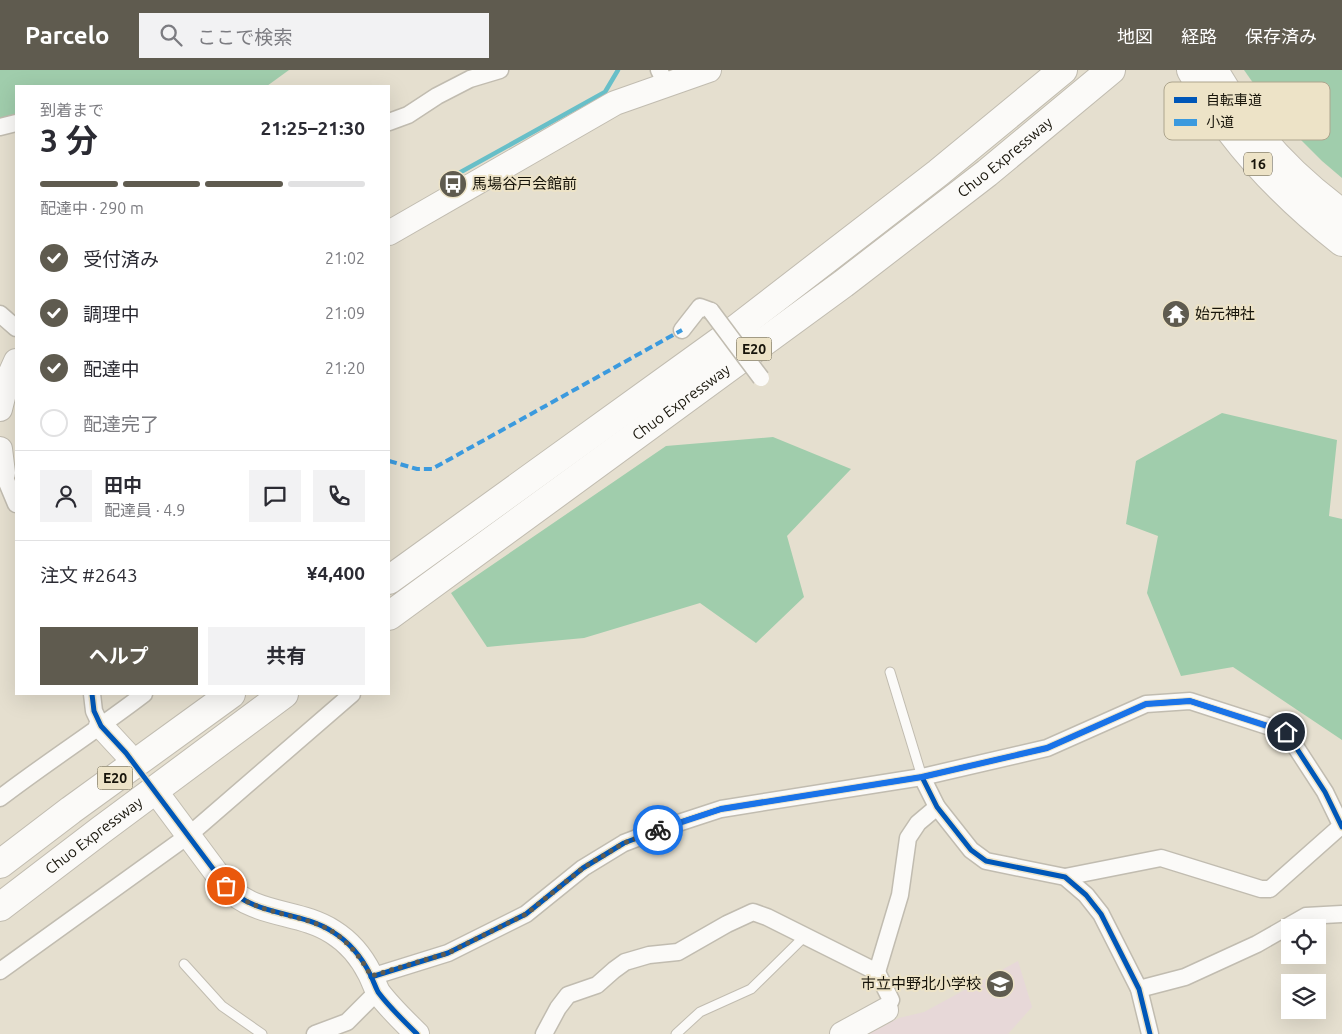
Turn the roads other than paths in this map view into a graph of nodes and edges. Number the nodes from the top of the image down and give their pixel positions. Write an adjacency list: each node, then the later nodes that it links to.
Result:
1 (500, 70): 11 (street)
2 (709, 70): 7 (street)
3 (1063, 70): 27 (highway, Chuo Expressway / E20)
4 (1111, 70): 28 (highway, Chuo Expressway / E20)
5 (1191, 70): 8 (highway, 16)
6 (1214, 70): 9 (highway, 16)
7 (663, 77): 16 (street)
8 (1199, 82)
9 (1221, 82)
10 (15, 122): 12 (street)
11 (390, 122)
12 (0, 127)
13 (1239, 140): 17 (highway, 16)
14 (1263, 140): 15 (highway, 16)
15 (1342, 213)
16 (390, 232)
17 (1342, 242)
18 (0, 314): 19 (street)
19 (15, 327)
20 (682, 330): 22 (street, bridge)
21 (15, 363): 23 (street)
22 (761, 378)
23 (0, 409)
24 (0, 449): 25 (street)
25 (7, 480): 26 (street)
26 (15, 501)
27 (390, 579)
28 (390, 615)
29 (890, 672): 37 (lane)
30 (92, 695): 35 (street)
31 (143, 695): 35 (street)
32 (230, 695): 43 (highway, E20)
33 (283, 695): 45 (highway, Chuo Expressway / E20)
34 (351, 695): 42 (street)
35 (101, 726): 36 (street); 38 (street)
36 (126, 753)
37 (922, 777): 40 (street); 41 (street); 51 (street)
38 (0, 798)
39 (162, 800): 42 (street)
40 (937, 807): 44 (street); 50 (street)
41 (1341, 826): 44 (street)
42 (189, 836): 49 (street); 51 (street)
43 (0, 864)
44 (1064, 877): 52 (street)
45 (0, 907)
46 (1342, 914): 52 (street)
47 (805, 936): 50 (street); 58 (street); 59 (lane)
48 (184, 964): 55 (lane)
49 (0, 971)
50 (877, 972): 53 (street)
51 (375, 984): 54 (street); 57 (street)
52 (1138, 989): 61 (street)
53 (886, 1010): 60 (street)
54 (342, 1028): 56 (street)
55 (262, 1034)
56 (315, 1034)
57 (417, 1034)
58 (544, 1034)
59 (676, 1034)
60 (842, 1034)
61 (1150, 1034)

